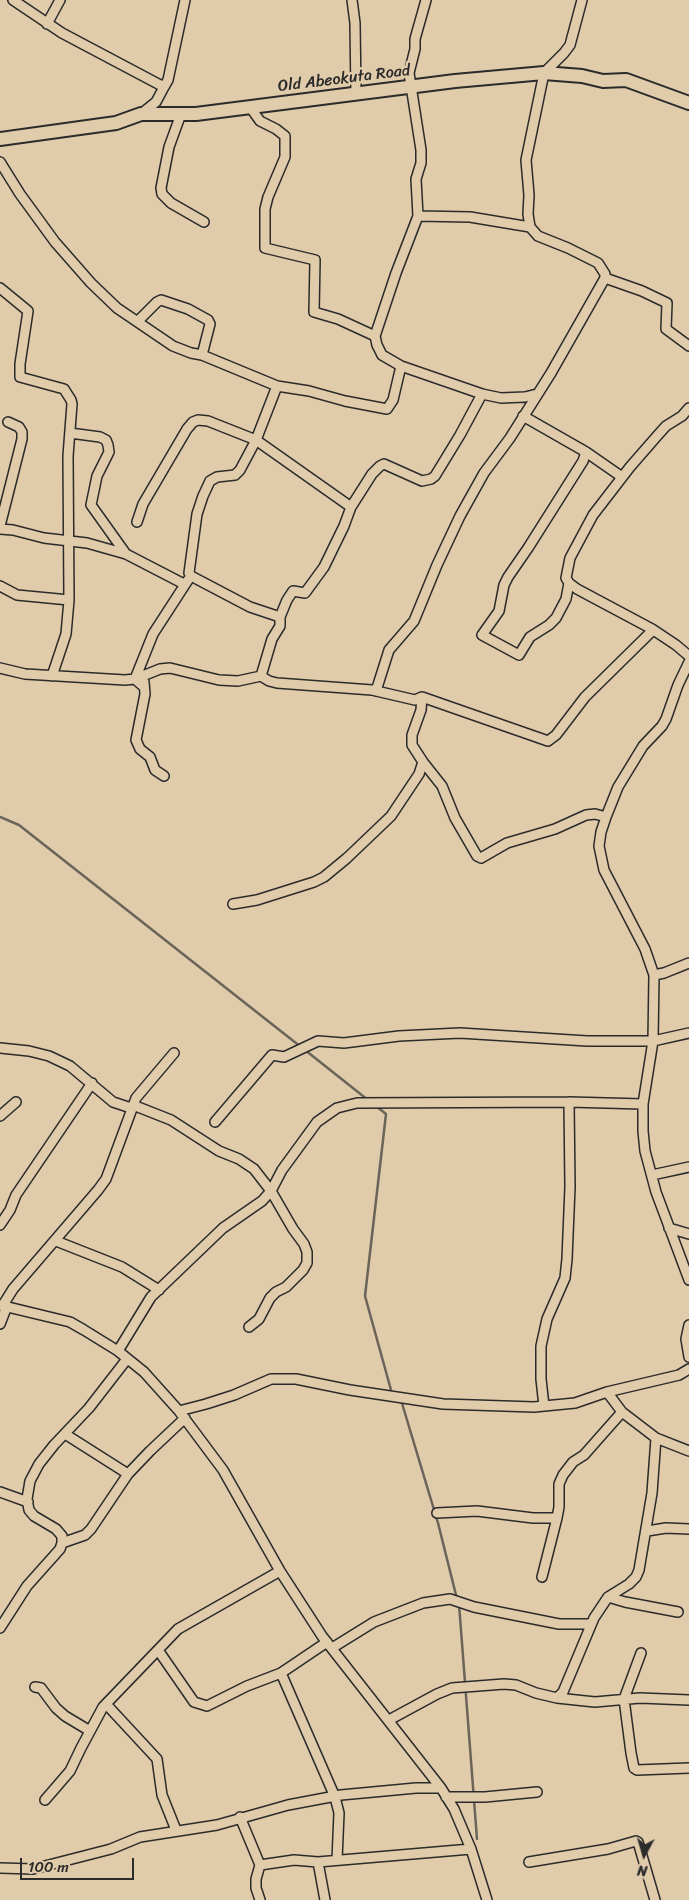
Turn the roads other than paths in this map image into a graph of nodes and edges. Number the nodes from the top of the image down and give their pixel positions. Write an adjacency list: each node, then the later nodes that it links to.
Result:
1 (14, 0): 7 (street)
2 (60, 0): 7 (street)
3 (185, 0): 9 (street)
4 (352, 0): 11 (street)
5 (426, 0): 10 (street)
6 (582, 0): 8 (street)
7 (47, 24): 9 (street)
8 (544, 73): 10 (highway, Old Abeokuta Road); 12 (highway, Old Abeokuta Road); 20 (street)
9 (164, 87): 14 (street)
10 (411, 87): 11 (highway, Old Abeokuta Road); 18 (street)
11 (356, 94): 13 (highway, Old Abeokuta Road)
12 (689, 103)
13 (250, 107): 15 (highway, Old Abeokuta Road); 24 (street)
14 (141, 114): 15 (highway, Old Abeokuta Road); 16 (highway, Old Abeokuta Road)
15 (181, 114): 19 (street)
16 (0, 139)
17 (0, 162): 23 (street)
18 (418, 216): 20 (street); 24 (street)
19 (204, 222)
20 (530, 227): 21 (street)
21 (605, 278): 25 (street); 30 (street)
22 (0, 288): 34 (street)
23 (138, 321): 26 (street); 26 (street)
24 (375, 336): 27 (street)
25 (689, 346)
26 (202, 355): 28 (street)
27 (401, 366): 28 (street); 29 (street)
28 (278, 386): 35 (street)
29 (482, 394): 30 (street); 38 (street)
30 (538, 394): 32 (street)
31 (689, 408): 37 (street)
32 (523, 416): 36 (street); 58 (street)
33 (8, 422): 40 (street)
34 (70, 433): 41 (street); 42 (street)
35 (256, 440): 38 (street); 39 (street); 43 (street)
36 (586, 452): 37 (street); 44 (street)
37 (622, 477): 44 (street)
38 (351, 507): 48 (street)
39 (137, 522)
40 (0, 530): 41 (street)
41 (68, 541): 42 (street); 47 (street)
42 (126, 554): 45 (street)
43 (191, 576): 45 (street); 48 (street)
44 (569, 583): 49 (street)
45 (184, 584): 56 (street)
46 (0, 586): 47 (street)
47 (69, 600): 54 (street)
48 (280, 618): 55 (street)
49 (653, 630): 50 (street); 59 (street)
50 (689, 656)
51 (689, 662): 62 (street)
52 (0, 668): 54 (street)
53 (145, 674): 55 (street); 56 (street); 57 (street)
54 (52, 676): 56 (street)
55 (261, 676): 58 (street)
56 (135, 678): 57 (street)
57 (143, 686): 61 (street)
58 (376, 690): 59 (street)
59 (422, 697): 60 (street)
60 (423, 762): 62 (street); 63 (street)
61 (164, 776)
62 (606, 817): 65 (street)
63 (233, 904)
64 (689, 962): 65 (street)
65 (654, 975): 67 (street)
66 (689, 1033): 67 (street)
67 (653, 1041): 73 (street); 76 (street)
68 (0, 1048): 70 (street)
69 (174, 1053): 74 (street)
70 (92, 1083): 74 (street); 80 (street)
71 (16, 1102): 75 (street)
72 (569, 1102): 73 (street); 79 (street); 95 (street)
73 (643, 1104): 78 (street)
74 (132, 1106): 79 (street); 83 (street)
75 (0, 1116)
76 (215, 1122)
77 (689, 1167): 78 (street)
78 (652, 1175): 81 (street)
79 (271, 1191): 85 (street); 89 (street)
80 (0, 1225)
81 (669, 1228): 82 (street); 84 (street)
82 (689, 1234)
83 (56, 1241): 85 (street); 86 (street)
84 (689, 1280)
85 (159, 1290): 90 (street)
86 (3, 1305): 87 (street); 90 (street)
87 (0, 1324)
88 (689, 1326): 91 (street)
89 (249, 1327)
90 (118, 1351): 92 (street)
91 (689, 1356)
92 (128, 1359): 97 (street); 98 (street)
93 (689, 1369): 94 (street)
94 (607, 1392): 95 (street); 96 (street)
95 (544, 1406): 97 (street)
96 (622, 1412): 99 (street); 105 (street)
97 (182, 1414): 101 (street); 109 (street)
98 (65, 1434): 101 (street); 103 (street)
99 (656, 1438): 100 (street); 107 (street)
100 (689, 1451)
101 (128, 1474): 108 (street)
102 (0, 1492): 103 (street)
103 (28, 1502): 108 (street)
104 (437, 1513): 105 (street)
105 (557, 1518): 110 (street)
106 (689, 1529): 107 (street)
107 (647, 1531): 111 (street)
108 (62, 1543): 114 (street)
109 (280, 1572): 115 (street); 116 (street)
110 (542, 1577)
111 (608, 1597): 112 (street); 113 (street)
112 (678, 1612)
113 (591, 1624): 115 (street); 120 (street)
114 (0, 1628)
115 (330, 1645): 118 (street); 124 (street)
116 (158, 1650): 118 (street); 123 (street)
117 (641, 1653): 121 (street)
118 (281, 1673): 129 (street)
119 (35, 1687): 125 (street)
120 (557, 1698): 121 (street); 124 (street)
121 (624, 1700): 122 (street); 126 (street)
122 (689, 1700)
123 (106, 1704): 125 (street); 133 (street)
124 (389, 1720): 127 (street)
125 (90, 1731): 131 (street)
126 (689, 1768)
127 (441, 1788): 129 (street); 130 (street)
128 (537, 1792): 130 (street)
129 (335, 1796): 132 (street); 135 (street)
130 (446, 1797): 134 (street)
131 (45, 1800)
132 (240, 1817): 133 (street); 138 (street)
133 (176, 1830): 139 (street)
134 (471, 1849): 135 (street); 142 (street)
135 (338, 1860): 136 (street)
136 (318, 1862): 138 (street); 141 (street)
137 (529, 1862): 143 (street)
138 (260, 1865): 140 (street)
139 (0, 1868)
140 (260, 1900)
141 (325, 1900)
142 (487, 1900)
143 (655, 1900)

